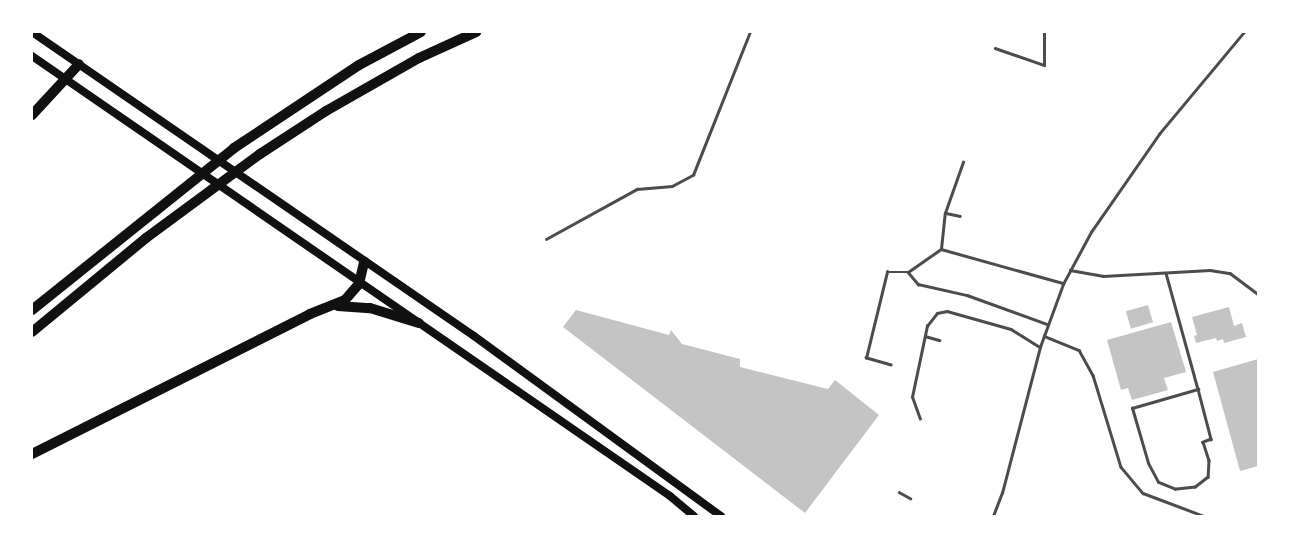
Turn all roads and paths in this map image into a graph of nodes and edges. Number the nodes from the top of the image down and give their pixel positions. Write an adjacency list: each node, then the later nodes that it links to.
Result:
1 (32, 32): 9 (main road)
2 (421, 32): 25 (highway)
3 (475, 32): 28 (highway)
4 (750, 32): 15 (lane)
5 (1044, 32): 7 (lane)
6 (1244, 32): 18 (lane)
7 (995, 48)
8 (32, 56): 10 (main road)
9 (79, 64): 10 (highway); 17 (main road)
10 (64, 78): 11 (highway); 21 (main road)
11 (32, 116)
12 (963, 162): 13 (lane)
13 (945, 213): 14 (lane); 16 (lane)
14 (960, 216)
15 (546, 239)
16 (941, 249): 19 (lane); 22 (lane)
17 (365, 262): 21 (highway); 40 (main road)
18 (1070, 270): 20 (lane); 22 (lane)
19 (908, 272): 27 (lane); 33 (lane)
20 (1166, 273): 23 (lane); 34 (lane)
21 (359, 284): 24 (highway); 26 (main road)
22 (1063, 284): 27 (lane)
23 (1258, 294)
24 (331, 307): 26 (highway); 36 (highway)
25 (32, 310)
26 (419, 323): 39 (main road)
27 (1048, 324): 30 (lane)
28 (32, 332)
29 (925, 335): 31 (lane); 32 (lane); 35 (lane)
30 (1044, 336): 32 (lane); 42 (lane)
31 (939, 340)
32 (1040, 347): 41 (lane)
33 (891, 365)
34 (1198, 389): 34 (lane)
35 (920, 419)
36 (32, 454)
37 (899, 492): 38 (lane)
38 (910, 498)
39 (694, 516)
40 (721, 516)
41 (993, 516)
42 (1204, 516)

